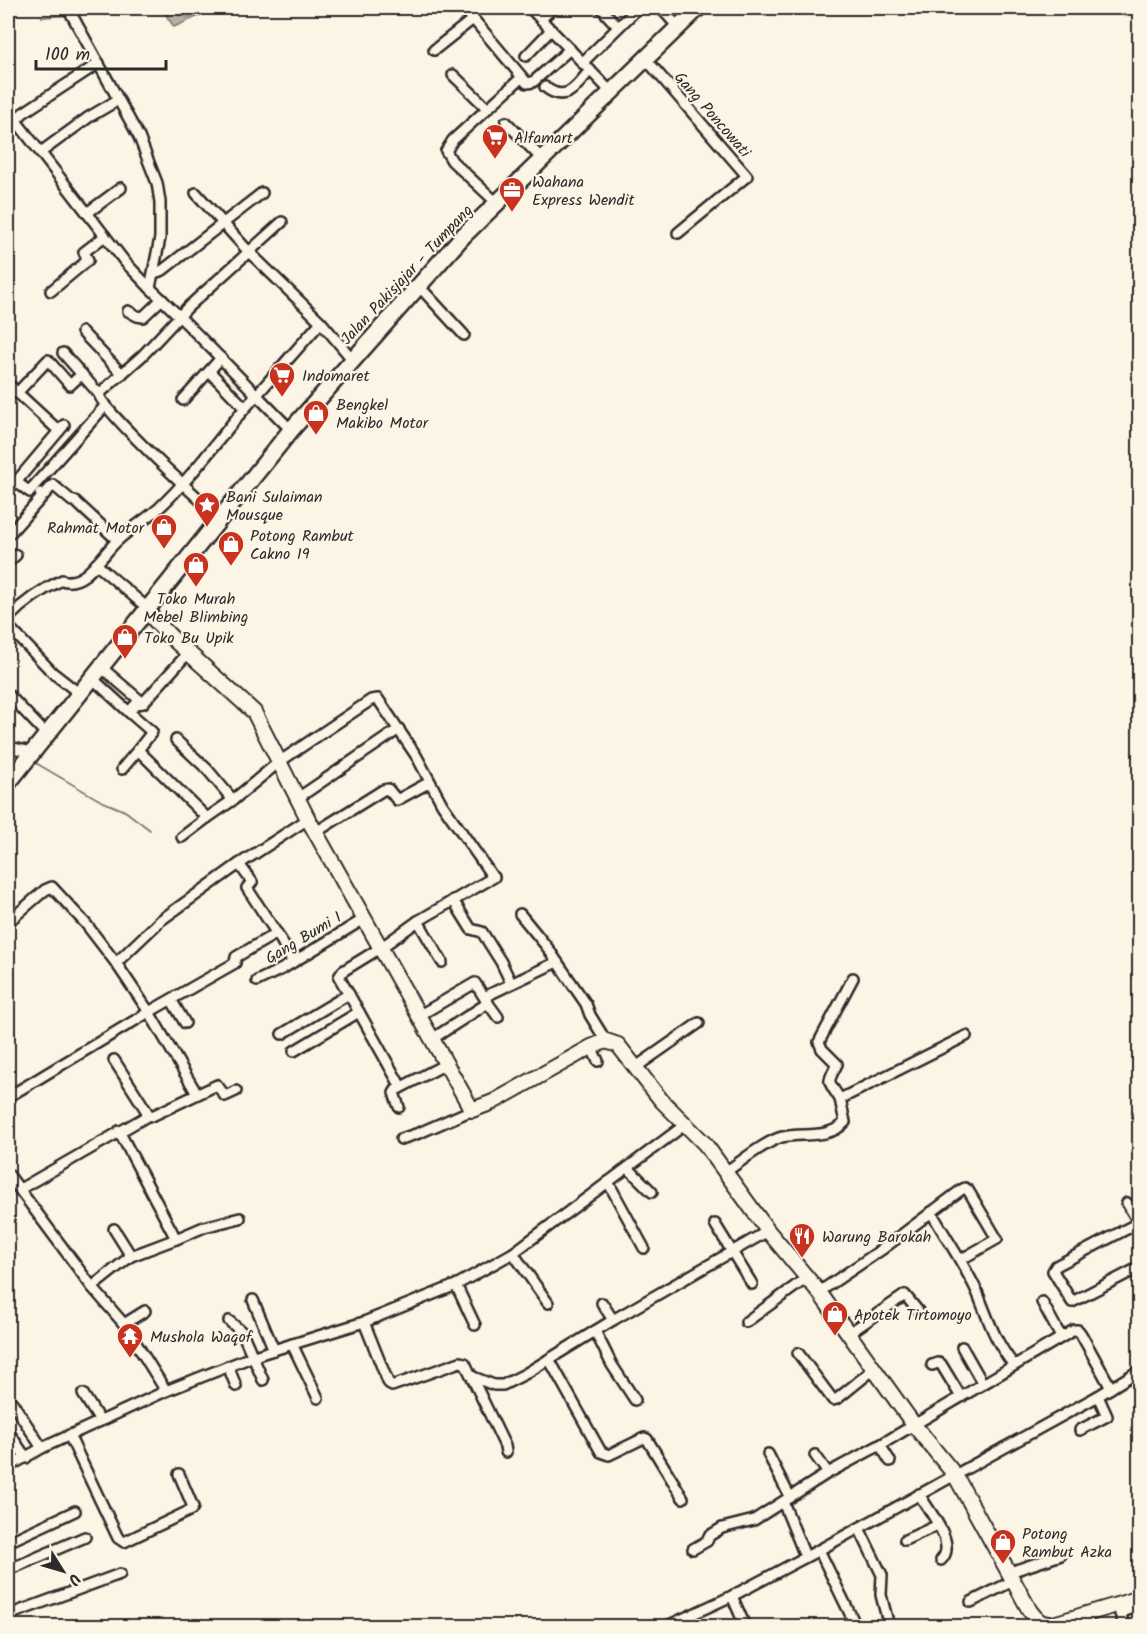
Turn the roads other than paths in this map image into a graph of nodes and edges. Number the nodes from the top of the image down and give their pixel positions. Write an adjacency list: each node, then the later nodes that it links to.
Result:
1 (464, 8): 9 (street)
2 (530, 8): 10 (street)
3 (553, 8): 10 (street)
4 (601, 8): 11 (street)
5 (638, 8): 11 (street)
6 (661, 8): 12 (street)
7 (698, 8): 12 (main road, Jalan Pakisjajar - Tumpang)
8 (71, 12): 18 (street)
9 (473, 19): 15 (street); 22 (street)
10 (541, 19): 13 (street)
11 (618, 27): 19 (street)
12 (678, 27): 17 (main road, Jalan Pakisjajar - Tumpang)
13 (551, 30): 14 (street); 16 (street)
14 (570, 49): 19 (street); 22 (street)
15 (434, 50)
16 (526, 56)
17 (645, 58): 24 (main road, Jalan Pakisjajar - Tumpang); 37 (street, Gang Poncowati)
18 (99, 63): 25 (street); 28 (street)
19 (582, 63): 20 (street)
20 (590, 70): 23 (street); 24 (street)
21 (453, 75): 26 (street)
22 (521, 78): 26 (street)
23 (545, 87)
24 (611, 92): 29 (main road, Jalan Pakisjajar - Tumpang)
25 (118, 100): 28 (street); 40 (street)
26 (487, 108): 33 (street)
27 (506, 122): 29 (street)
28 (41, 152): 34 (street)
29 (542, 159): 33 (main road, Jalan Pakisjajar - Tumpang)
30 (121, 188): 34 (street)
31 (196, 193): 35 (street)
32 (262, 193): 35 (street)
33 (497, 203): 41 (main road, Jalan Pakisjajar - Tumpang)
34 (87, 213): 38 (street)
35 (222, 222): 39 (street); 40 (street)
36 (282, 222): 39 (street)
37 (678, 233)
38 (105, 236): 42 (street); 43 (street)
39 (248, 251): 46 (street); 47 (street)
40 (154, 273): 42 (street)
41 (418, 285): 49 (street); 52 (main road, Jalan Pakisjajar - Tumpang)
42 (150, 288): 44 (street)
43 (51, 291)
44 (162, 299): 45 (street); 46 (street)
45 (128, 312)
46 (180, 315): 51 (street); 55 (street)
47 (321, 322): 52 (street); 59 (street)
48 (82, 332): 55 (street)
49 (464, 334)
50 (63, 353): 54 (street)
51 (221, 358): 53 (street); 59 (street)
52 (352, 359): 63 (main road, Jalan Pakisjajar - Tumpang)
53 (210, 372): 60 (street); 62 (street)
54 (82, 374): 57 (street); 58 (street)
55 (122, 374): 58 (street)
56 (8, 384): 57 (street)
57 (17, 393): 65 (street)
58 (99, 394): 61 (street)
59 (256, 396): 62 (street); 63 (street)
60 (183, 400)
61 (106, 405): 66 (street); 67 (street)
62 (245, 408): 66 (street)
63 (291, 430): 69 (main road, Jalan Pakisjajar - Tumpang)
64 (8, 475): 65 (street)
65 (16, 482): 67 (street)
66 (182, 483): 69 (street); 71 (street)
67 (33, 487): 68 (street)
68 (43, 496): 70 (street); 71 (street)
69 (220, 518): 75 (main road, Jalan Pakisjajar - Tumpang)
70 (10, 533)
71 (117, 540): 74 (street)
72 (16, 555): 73 (street)
73 (8, 562)
74 (96, 564): 75 (street); 76 (street)
75 (146, 611): 78 (street); 79 (main road, Jalan Pakisjajar - Tumpang)
76 (8, 618)
77 (8, 626): 81 (street)
78 (189, 652): 82 (street); 90 (street)
79 (97, 673): 81 (main road, Jalan Pakisjajar - Tumpang); 82 (street); 83 (street)
80 (8, 694): 85 (street)
81 (80, 694): 85 (main road, Jalan Pakisjajar - Tumpang)
82 (143, 703): 83 (street)
83 (129, 712): 88 (street)
84 (399, 729): 90 (street); 92 (street); 94 (street)
85 (46, 734): 89 (main road, Jalan Pakisjajar - Tumpang)
86 (176, 740): 95 (street)
87 (8, 747): 89 (street)
88 (138, 750): 91 (street); 96 (street)
89 (29, 755): 93 (main road, Jalan Pakisjajar - Tumpang)
90 (279, 762): 94 (street); 95 (street)
91 (122, 769)
92 (430, 782): 98 (street); 101 (street)
93 (8, 783)
94 (298, 798): 97 (street)
95 (233, 800): 96 (street)
96 (207, 818): 99 (street)
97 (308, 819): 98 (street); 100 (street)
98 (316, 832): 103 (street)
99 (182, 837)
100 (239, 864): 106 (street); 111 (street)
101 (453, 900): 104 (street); 114 (street)
102 (520, 914): 110 (street)
103 (364, 919): 107 (street); 108 (street, Gang Bumi I)
104 (418, 921): 107 (street); 109 (street)
105 (8, 922): 111 (street)
106 (277, 933): 108 (street); 117 (street)
107 (382, 947): 115 (street); 120 (street)
108 (292, 961): 113 (street, Gang Bumi I)
109 (442, 962)
110 (557, 962): 114 (street); 127 (street)
111 (116, 963): 118 (street)
112 (853, 978): 138 (street)
113 (257, 981)
114 (511, 983): 116 (street)
115 (349, 994): 119 (street); 124 (street)
116 (486, 1000): 120 (street); 121 (street); 126 (street)
117 (172, 1001): 118 (street); 122 (street)
118 (149, 1012): 136 (street); 137 (street)
119 (358, 1012): 129 (street); 134 (street)
120 (420, 1015): 126 (street)
121 (498, 1017)
122 (185, 1023)
123 (699, 1023): 133 (street)
124 (282, 1034)
125 (966, 1036): 138 (street)
126 (432, 1039): 132 (street)
127 (606, 1041): 128 (street); 133 (street)
128 (591, 1047): 131 (street); 140 (street)
129 (294, 1051)
130 (114, 1060): 141 (street)
131 (598, 1061)
132 (446, 1064): 134 (street); 140 (street)
133 (636, 1067): 142 (street)
134 (401, 1087): 139 (street)
135 (236, 1091): 136 (street)
136 (197, 1094): 141 (street)
137 (8, 1097)
138 (840, 1099): 146 (street)
139 (399, 1107)
140 (472, 1110): 144 (street)
141 (148, 1115): 143 (street)
142 (681, 1128): 145 (street); 146 (street)
143 (119, 1131): 149 (street); 158 (street)
144 (401, 1138)
145 (628, 1168): 148 (street); 150 (street)
146 (725, 1172): 157 (street)
147 (8, 1174): 149 (street)
148 (608, 1182): 159 (street); 161 (street)
149 (20, 1189): 168 (street)
150 (652, 1192)
151 (1127, 1203): 155 (street)
152 (931, 1212): 163 (street); 163 (street); 169 (street)
153 (240, 1218): 158 (street)
154 (715, 1224): 160 (street)
155 (1139, 1224): 164 (street)
156 (114, 1229): 162 (street)
157 (768, 1231): 160 (street); 165 (street)
158 (176, 1239): 162 (street)
159 (644, 1248)
160 (733, 1252): 166 (street); 176 (street)
161 (513, 1253): 167 (street); 173 (street)
162 (131, 1256): 168 (street)
163 (960, 1260): 192 (street)
164 (1140, 1267)
165 (808, 1277): 169 (street); 179 (street)
166 (752, 1284)
167 (456, 1285): 178 (street); 181 (street)
168 (92, 1287): 180 (street)
169 (819, 1292): 183 (street)
170 (253, 1300): 187 (street)
171 (602, 1302): 176 (street)
172 (1041, 1302): 184 (street)
173 (548, 1303)
174 (145, 1311): 180 (street)
175 (918, 1311): 183 (street)
176 (613, 1320): 182 (street)
177 (230, 1321): 189 (street)
178 (364, 1322): 185 (street); 196 (street)
179 (746, 1322)
180 (124, 1324): 201 (street)
181 (475, 1325)
182 (595, 1331): 190 (street); 206 (street)
183 (848, 1334): 194 (street)
184 (1061, 1336): 192 (street); 200 (street)
185 (292, 1344): 187 (street); 205 (street)
186 (962, 1347): 198 (street)
187 (274, 1350): 189 (street)
188 (798, 1353): 194 (street)
189 (254, 1356): 193 (street); 197 (street)
190 (549, 1359): 196 (street); 225 (street)
191 (932, 1365): 204 (street)
192 (1014, 1365): 198 (street)
193 (228, 1366): 199 (street); 201 (street)
194 (874, 1370): 209 (street)
195 (1140, 1370): 200 (street)
196 (473, 1377): 215 (street)
197 (263, 1380)
198 (983, 1384): 204 (street)
199 (236, 1386)
200 (1111, 1388): 203 (street)
201 (166, 1391): 208 (street)
202 (83, 1394): 208 (street)
203 (1098, 1396): 210 (street); 223 (street)
204 (961, 1397): 209 (street)
205 (318, 1398)
206 (635, 1400)
207 (12, 1402): 214 (street)
208 (100, 1421): 212 (street)
209 (914, 1425): 213 (street); 223 (street)
210 (1080, 1430)
211 (8, 1431): 218 (street)
212 (69, 1435): 214 (street); 222 (street)
213 (880, 1445): 219 (street); 221 (street)
214 (42, 1448): 218 (street)
215 (506, 1452)
216 (768, 1454): 226 (street)
217 (815, 1455): 221 (street)
218 (26, 1458): 220 (street)
219 (890, 1461)
220 (8, 1467)
221 (828, 1473): 226 (street)
222 (179, 1474)
223 (956, 1475): 224 (street); 240 (street)
224 (919, 1494): 228 (street); 229 (street)
225 (683, 1498)
226 (787, 1499): 233 (street); 236 (street)
227 (75, 1511): 232 (street)
228 (938, 1525): 231 (street); 237 (street)
229 (858, 1528): 234 (street); 251 (street)
230 (85, 1537): 238 (street)
231 (906, 1540)
232 (8, 1542)
233 (693, 1549)
234 (819, 1550): 236 (street); 247 (street)
235 (1060, 1555): 240 (street)
236 (805, 1556): 241 (street)
237 (941, 1560)
238 (8, 1570)
239 (120, 1574): 244 (street)
240 (1012, 1576): 243 (street); 248 (street)
241 (732, 1596): 249 (street); 250 (street)
242 (1138, 1599): 245 (street)
243 (971, 1602)
244 (8, 1606)
245 (1119, 1610): 246 (street); 252 (street)
246 (1088, 1620): 248 (street)
247 (855, 1624)
248 (1046, 1625)
249 (666, 1626)
250 (745, 1626)
251 (889, 1626)
252 (1124, 1626)

